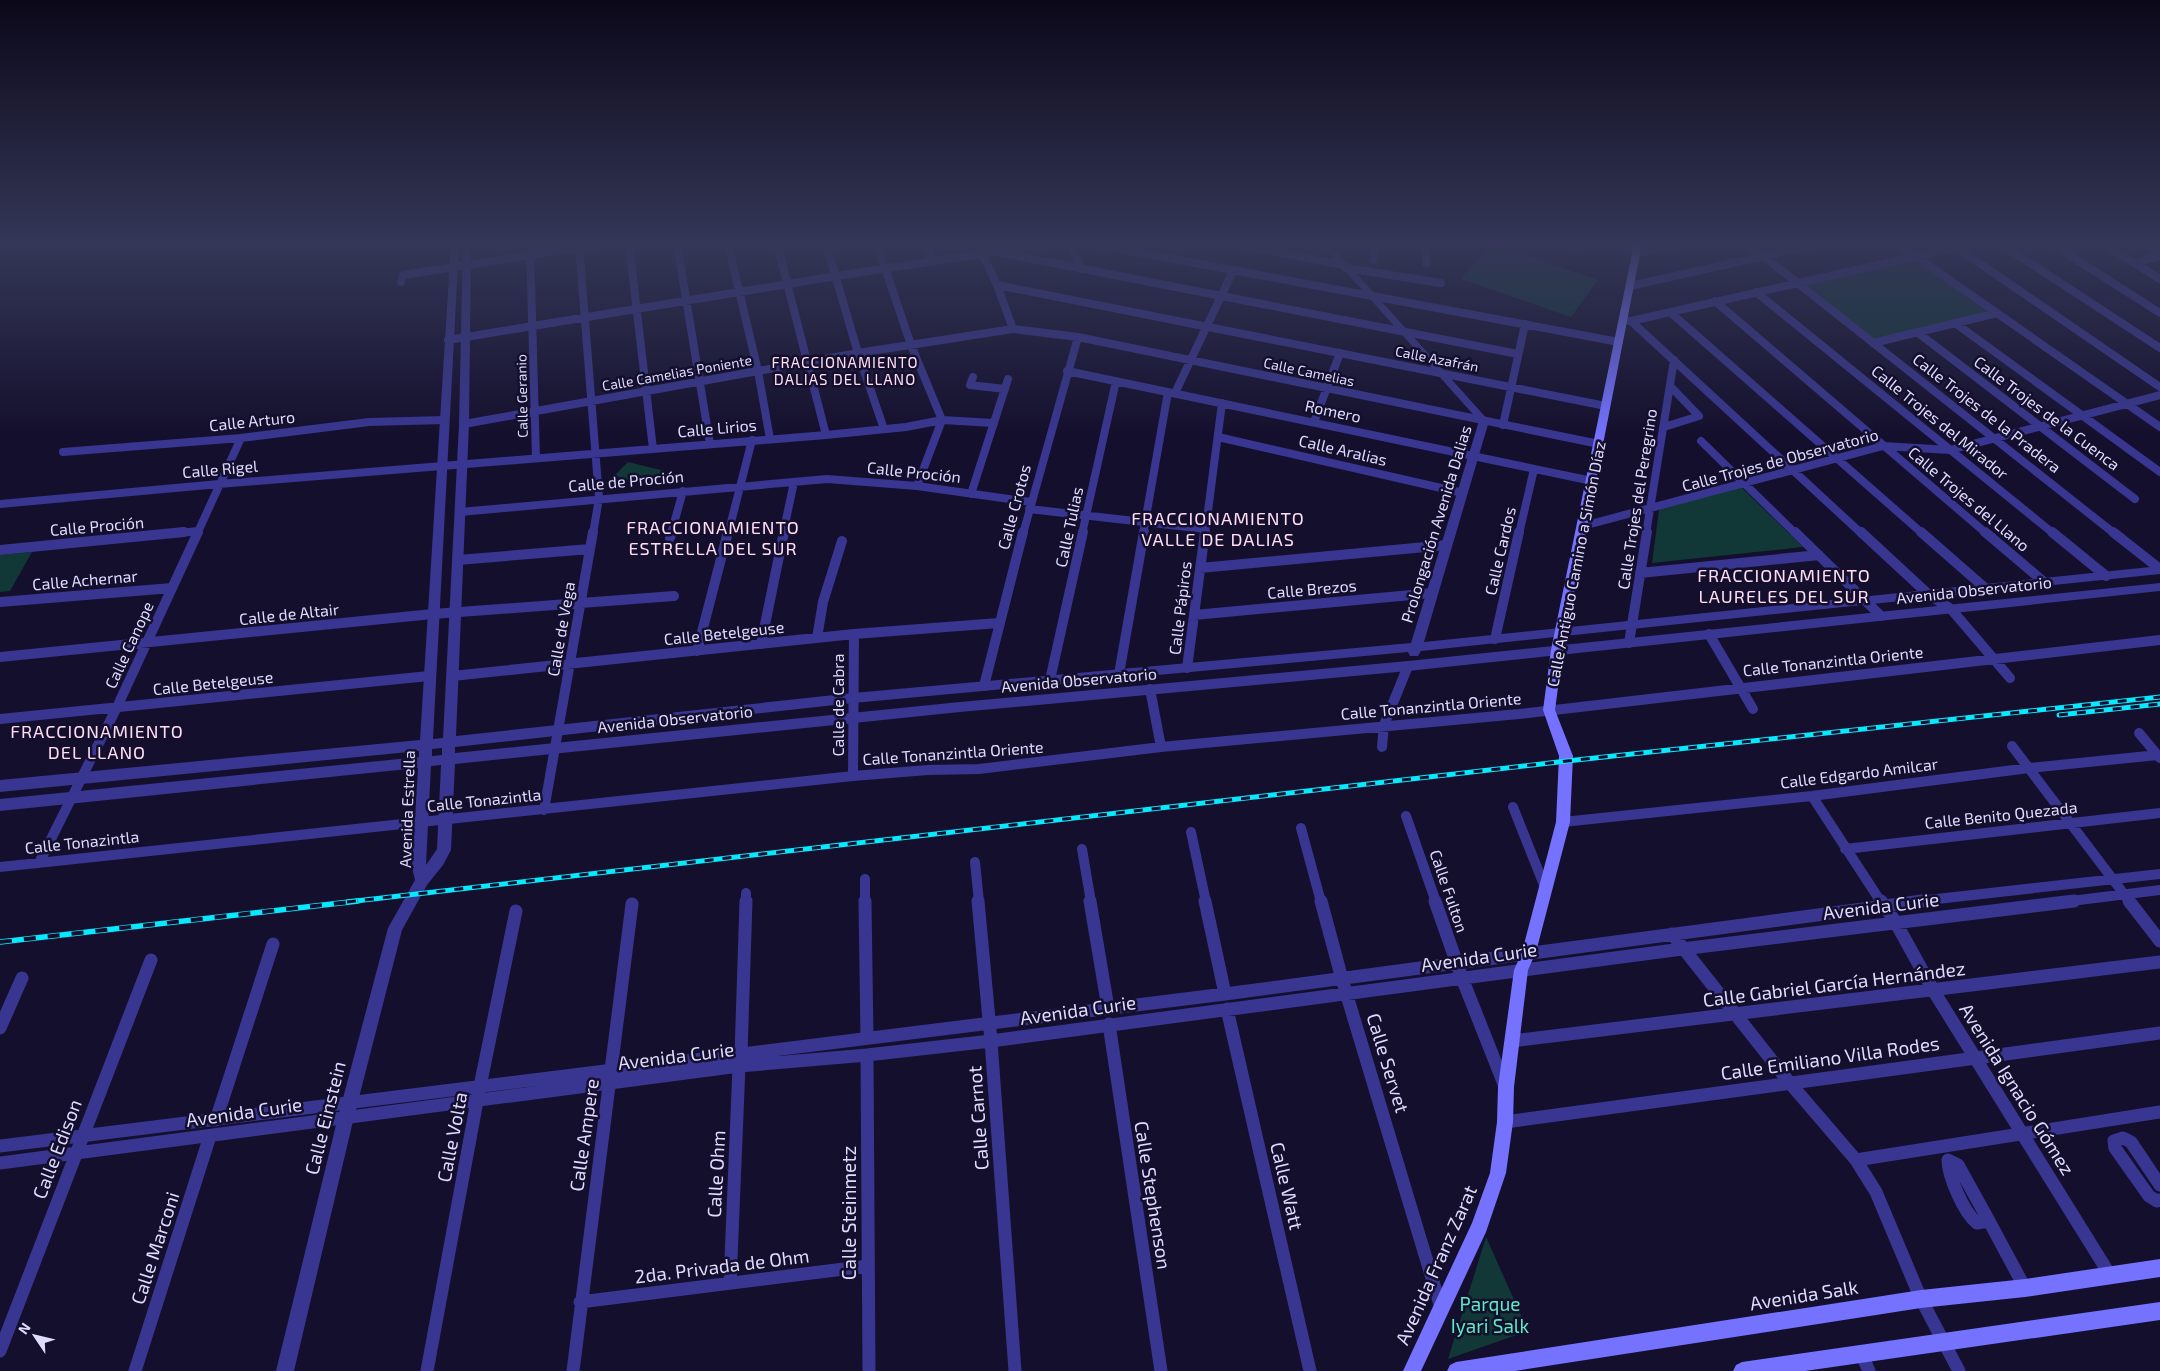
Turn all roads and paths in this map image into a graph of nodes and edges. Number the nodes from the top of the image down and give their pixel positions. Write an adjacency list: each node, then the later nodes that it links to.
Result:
1 (451, 308): 39 (street, Avenida Estrella)
2 (466, 308): 37 (street, Avenida Estrella)
3 (532, 308): 32 (street, Calle Geranio)
4 (584, 308): 28 (street, Calle de Vega)
5 (643, 308): 25 (street)
6 (687, 308): 56 (street)
7 (743, 308): 50 (street)
8 (794, 308): 49 (street)
9 (845, 308): 44 (street)
10 (899, 308): 42 (street)
11 (1005, 308): 34 (street)
12 (1111, 308): 33 (street, Calle Azafrán)
13 (1215, 308): 33 (street)
14 (1278, 308): 35 (street)
15 (1382, 308): 35 (street, Prolongación Avenida Dalias)
16 (1434, 308): 31 (street)
17 (1628, 308): 29 (main road, Calle Antiguo Camino a Simón Díaz)
18 (1686, 308): 26 (street)
19 (1723, 308): 91 (street, Calle Trojes del Llano)
20 (1776, 308): 93 (street, Calle Trojes del Mirador)
21 (1829, 308): 41 (street, Calle Trojes de la Pradera)
22 (1990, 308): 27 (street)
23 (2044, 308): 59 (street)
24 (2099, 308): 43 (street)
25 (637, 309): 28 (street); 62 (street)
26 (1670, 312): 29 (street); 98 (street)
27 (1997, 313): 30 (street); 67 (street)
28 (585, 318): 32 (street); 65 (street, Calle de Vega)
29 (1627, 320): 40 (main road, Calle Antiguo Camino a Simón Díaz); 48 (street)
30 (1955, 323): 36 (street); 70 (street)
31 (1525, 324): 40 (street); 46 (street)
32 (533, 326): 37 (street); 69 (street, Calle Geranio)
33 (1206, 327): 45 (street, Calle Azafrán); 47 (street)
34 (1012, 329): 38 (street, Calle Camelias); 42 (street, Calle Camelias Poniente)
35 (1406, 332): 46 (street); 52 (street, Prolongación Avenida Dalias)
36 (1917, 332): 41 (street); 78 (street, Calle Trojes de la Cuenca)
37 (466, 337): 39 (street); 76 (street, Avenida Estrella)
38 (1078, 337): 47 (street, Calle Camelias); 51 (street, Calle Crotos)
39 (448, 340): 71 (street, Avenida Estrella)
40 (1619, 342): 68 (main road, Calle Antiguo Camino a Simón Díaz)
41 (1873, 343): 86 (street, Calle Trojes de la Pradera)
42 (911, 345): 44 (street, Calle Camelias Poniente); 72 (street)
43 (2160, 348)
44 (858, 353): 49 (street, Calle Camelias Poniente); 81 (street)
45 (1340, 353): 52 (street, Calle Azafrán); 60 (street)
46 (1518, 354): 58 (street)
47 (1191, 360): 60 (street, Calle Camelias); 63 (street)
48 (1674, 360): 57 (street, Calle Trojes del Peregrino); 102 (street)
49 (809, 362): 50 (street, Calle Camelias Poniente); 82 (street)
50 (758, 371): 56 (street, Calle Camelias Poniente); 85 (street)
51 (1067, 371): 55 (street, Romero); 116 (street, Calle Crotos)
52 (1442, 373): 58 (street, Calle Azafrán); 73 (street, Prolongación Avenida Dalias)
53 (973, 377): 61 (street)
54 (1008, 378): 61 (street)
55 (1116, 381): 63 (street, Romero); 119 (street, Calle Tulias)
56 (700, 382): 62 (street, Calle Camelias Poniente); 89 (street)
57 (1670, 386): 79 (street, Calle Trojes del Peregrino); 79 (street)
58 (1511, 387): 68 (street, Calle Azafrán); 77 (street)
59 (2160, 387)
60 (1326, 388): 73 (street, Calle Camelias); 74 (street)
61 (1005, 389): 75 (street)
62 (647, 391): 65 (street, Calle Camelias Poniente); 92 (street)
63 (1172, 393): 66 (street, Romero); 120 (street)
64 (2160, 394): 67 (street, Calle Trojes de Observatorio)
65 (592, 401): 69 (street, Calle Camelias Poniente); 95 (street, Calle de Vega)
66 (1222, 403): 74 (street, Romero); 83 (street, Calle Pápiros)
67 (2126, 403): 70 (street, Calle Trojes de Observatorio); 80 (street)
68 (1606, 406): 90 (main road, Calle Antiguo Camino a Simón Díaz)
69 (534, 412): 76 (street, Calle Camelias Poniente); 97 (street, Calle Geranio)
70 (2082, 415): 78 (street, Calle Trojes de Observatorio); 103 (street)
71 (444, 420): 84 (street, Calle Arturo); 100 (street, Avenida Estrella)
72 (942, 420): 75 (street, Calle Lirios); 81 (street, Calle Lirios); 109 (street)
73 (1484, 421): 77 (street, Calle Camelias); 96 (street, Prolongación Avenida Dalias)
74 (1314, 422): 96 (street, Romero)
75 (994, 423): 112 (street)
76 (464, 424): 99 (street, Avenida Estrella)
77 (1503, 424): 90 (street, Calle Camelias)
78 (2040, 426): 86 (street, Calle Trojes de Observatorio); 114 (street, Calle Trojes de la Cuenca)
79 (1664, 427): 117 (street, Calle Trojes del Peregrino)
80 (2160, 427)
81 (884, 429): 82 (street, Calle Lirios)
82 (826, 435): 85 (street, Calle Lirios)
83 (1218, 437): 111 (street, Calle Aralias); 122 (street, Calle Pápiros)
84 (241, 438): 94 (street, Calle Arturo); 106 (street, Calle Canope)
85 (770, 439): 87 (street, Calle Lirios)
86 (1995, 439): 93 (street, Calle Trojes de Observatorio); 132 (street, Calle Trojes de la Pradera)
87 (752, 440): 89 (street, Calle Lirios); 108 (street)
88 (1701, 441): 107 (street)
89 (710, 444): 92 (street, Calle Lirios)
90 (1599, 444): 104 (main road, Calle Antiguo Camino a Simón Díaz)
91 (1882, 446): 93 (street, Calle Trojes de Observatorio); 98 (street, Calle Trojes de Observatorio); 135 (street, Calle Trojes del Llano)
92 (653, 449): 95 (street, Calle Lirios)
93 (1950, 450): 134 (street, Calle Trojes del Mirador)
94 (63, 452)
95 (595, 454): 97 (street, Calle Lirios); 113 (street, Calle de Vega)
96 (1474, 456): 101 (street, Romero); 111 (street, Prolongación Avenida Dalias)
97 (536, 458): 99 (street, Calle Lirios)
98 (1839, 458): 102 (street, Calle Trojes de Observatorio); 138 (street)
99 (462, 464): 100 (street, Calle Lirios); 118 (street, Avenida Estrella)
100 (442, 465): 106 (street, Calle Rigel); 147 (street, Avenida Estrella)
101 (1534, 469): 104 (street, Romero); 156 (street, Calle Cardos)
102 (1792, 471): 107 (street, Calle Trojes de Observatorio); 140 (street)
103 (2160, 472)
104 (1592, 481): 121 (main road, Calle Antiguo Camino a Simón Díaz)
105 (794, 482): 108 (street, Calle de Proción); 109 (street, Calle Proción); 160 (street)
106 (219, 484): 115 (street, Calle Rigel); 123 (street, Calle Canope)
107 (1743, 484): 117 (street, Calle Trojes de Observatorio); 129 (street)
108 (741, 486): 110 (street, Calle de Proción); 163 (street)
109 (917, 486): 112 (street, Calle Proción)
110 (682, 491): 113 (street, Calle de Proción); 124 (street)
111 (1462, 493): 126 (street, Prolongación Avenida Dalias)
112 (971, 494): 116 (street, Calle Proción)
113 (599, 498): 118 (street, Calle de Proción); 127 (street, Calle de Vega)
114 (2135, 499)
115 (0, 504)
116 (1030, 506): 119 (street, Calle Proción); 150 (street, Calle Crotos)
117 (1650, 509): 121 (street, Calle Trojes de Observatorio); 133 (street, Calle Trojes del Peregrino)
118 (460, 512): 130 (street, Avenida Estrella)
119 (1087, 515): 120 (street, Calle Proción); 174 (street, Calle Tulias)
120 (1145, 522): 122 (street, Calle Proción); 169 (street)
121 (1583, 526): 152 (main road, Calle Antiguo Camino a Simón Díaz)
122 (1206, 530): 131 (street, Calle Pápiros)
123 (198, 532): 128 (street, Calle Proción); 137 (street, Calle Canope)
124 (670, 538)
125 (842, 541): 155 (street)
126 (1447, 545): 131 (street); 139 (street, Prolongación Avenida Dalias)
127 (590, 549): 130 (street); 144 (street, Calle de Vega)
128 (0, 550)
129 (1819, 555): 133 (street); 142 (street)
130 (458, 560): 146 (street, Avenida Estrella)
131 (1200, 568): 148 (street, Calle Pápiros)
132 (2160, 569): 134 (street, Avenida Observatorio)
133 (1640, 573): 151 (street, Calle Trojes del Peregrino)
134 (2106, 576): 135 (street, Avenida Observatorio)
135 (2044, 582): 138 (street, Avenida Observatorio)
136 (2160, 587): 145 (street, Avenida Observatorio)
137 (172, 588): 143 (street, Calle Achernar); 159 (street, Calle Canope)
138 (1985, 588): 140 (street, Avenida Observatorio)
139 (1433, 593): 148 (street, Calle Brezos); 161 (street, Prolongación Avenida Dalias)
140 (1928, 594): 142 (street, Avenida Observatorio); 145 (street)
141 (674, 596): 144 (street, Calle de Altair)
142 (1866, 601): 149 (street); 151 (street, Avenida Observatorio)
143 (0, 602)
144 (580, 603): 146 (street, Calle de Altair); 166 (street, Calle de Vega)
145 (1951, 609): 149 (street, Avenida Observatorio); 165 (street)
146 (455, 613): 147 (street, Calle de Altair); 171 (street, Avenida Estrella)
147 (433, 614): 159 (street, Calle de Altair); 170 (street, Avenida Estrella)
148 (1194, 615): 168 (street, Calle Pápiros)
149 (1881, 616): 154 (street, Avenida Observatorio)
150 (999, 623): 153 (street, Calle Betelgeuse); 175 (street, Calle Crotos)
151 (1633, 625): 152 (street, Avenida Observatorio); 158 (street, Calle Trojes del Peregrino)
152 (1562, 632): 156 (street, Avenida Observatorio); 162 (main road, Calle Antiguo Camino a Simón Díaz)
153 (854, 634): 155 (street, Calle Betelgeuse); 180 (street, Calle de Cabra)
154 (1709, 634): 158 (street, Avenida Observatorio); 176 (street)
155 (817, 638): 160 (street, Calle Betelgeuse)
156 (1496, 639): 161 (street, Avenida Observatorio)
157 (2160, 640): 165 (street, Calle Tonanzintla Oriente)
158 (1629, 643): 162 (street, Avenida Observatorio)
159 (147, 644): 164 (street, Calle de Altair); 181 (street, Calle Canope)
160 (761, 644): 163 (street, Calle Betelgeuse)
161 (1416, 647): 167 (street, Prolongación Avenida Dalias); 168 (street, Avenida Observatorio)
162 (1557, 650): 167 (street, Avenida Observatorio); 183 (main road, Calle Antiguo Camino a Simón Díaz)
163 (697, 651): 166 (street, Calle Betelgeuse)
164 (0, 658)
165 (1992, 658): 173 (street); 176 (street, Calle Tonanzintla Oriente)
166 (570, 664): 171 (street, Calle Betelgeuse); 188 (street, Calle de Vega)
167 (1408, 666): 178 (street, Avenida Observatorio); 187 (street, Prolongación Avenida Dalias)
168 (1187, 668): 169 (street, Avenida Observatorio)
169 (1119, 674): 172 (street, Avenida Observatorio)
170 (429, 676): 181 (street, Calle Betelgeuse); 191 (street, Avenida Estrella)
171 (452, 676): 190 (street, Avenida Estrella)
172 (1086, 677): 174 (street, Avenida Observatorio); 179 (street)
173 (2010, 678)
174 (1050, 680): 175 (street, Avenida Observatorio)
175 (984, 686): 177 (street, Avenida Observatorio)
176 (1740, 686): 183 (street, Calle Tonanzintla Oriente); 184 (street)
177 (958, 689): 180 (street, Avenida Observatorio); 182 (street)
178 (1150, 689): 179 (street, Avenida Observatorio); 193 (street)
179 (1089, 695): 182 (street, Avenida Observatorio)
180 (853, 698): 185 (street, Calle de Cabra); 188 (street, Avenida Observatorio)
181 (117, 707): 186 (street, Calle Betelgeuse); 200 (street, Calle Canope)
182 (960, 707): 185 (street, Avenida Observatorio)
183 (1550, 710): 187 (street, Calle Tonanzintla Oriente); 211 (main road, Calle Antiguo Camino a Simón Díaz)
184 (1752, 710)
185 (854, 718): 195 (street, Avenida Observatorio); 201 (street, Calle de Cabra)
186 (0, 719)
187 (1384, 725): 193 (street, Calle Tonanzintla Oriente); 194 (street, Prolongación Avenida Dalias)
188 (558, 731): 190 (street, Avenida Observatorio); 195 (street, Calle de Vega)
189 (2139, 733): 196 (street)
190 (448, 742): 191 (street, Avenida Observatorio); 197 (street, Avenida Estrella)
191 (425, 745): 198 (street, Avenida Estrella); 200 (street, Avenida Observatorio)
192 (2012, 746): 199 (street)
193 (1161, 747): 201 (street, Calle Tonanzintla Oriente)
194 (1382, 747)
195 (555, 748): 197 (street, Avenida Observatorio); 207 (street, Calle de Vega)
196 (2159, 757): 199 (street, Calle Edgardo Amilcar)
197 (448, 758): 198 (street, Avenida Observatorio); 210 (street, Avenida Estrella)
198 (424, 760): 204 (street, Avenida Observatorio); 212 (street, Avenida Estrella)
199 (2029, 768): 203 (street, Calle Edgardo Amilcar); 213 (street)
200 (83, 776): 202 (street, Avenida Observatorio); 204 (street, Calle Canope)
201 (853, 776): 207 (street, Calle Tonazintla)
202 (0, 786)
203 (1812, 796): 211 (street, Calle Edgardo Amilcar); 217 (street, Avenida Ignacio Gómez)
204 (72, 797): 205 (street, Avenida Observatorio); 219 (street, Calle Canope)
205 (0, 805)
206 (1513, 807): 226 (street)
207 (544, 810): 210 (street, Calle Tonazintla)
208 (2160, 813): 213 (street, Calle Benito Quezada)
209 (1406, 816): 240 (street, Calle Fulton)
210 (446, 820): 212 (street, Calle Tonazintla); 224 (street, Avenida Estrella)
211 (1564, 822): 226 (main road, Calle Antiguo Camino a Simón Díaz)
212 (421, 823): 219 (street, Calle Tonazintla); 224 (street, Avenida Estrella)
213 (2070, 823): 217 (street, Calle Benito Quezada); 223 (street)
214 (1301, 828): 244 (street, Calle Servet)
215 (1191, 832): 246 (street)
216 (1082, 849): 248 (street)
217 (1845, 849): 230 (street, Avenida Ignacio Gómez)
218 (975, 862): 251 (street, Calle Carnot)
219 (40, 863): 220 (street, Calle Tonazintla)
220 (0, 867)
221 (2160, 874): 223 (street, Avenida Curie)
222 (864, 879): 255 (street)
223 (2112, 879): 228 (street); 230 (street, Avenida Curie)
224 (422, 881): 266 (street, Calle Einstein)
225 (2160, 890): 228 (street, Avenida Curie)
226 (1546, 891): 237 (main road, Calle Antiguo Camino a Simón Díaz)
227 (746, 893): 260 (street, Calle Ohm)
228 (2124, 895): 232 (street, Avenida Curie); 234 (street)
229 (632, 904): 261 (street, Calle Ampere)
230 (1883, 906): 232 (street, Avenida Ignacio Gómez); 233 (street, Avenida Curie)
231 (516, 911): 263 (street, Calle Volta)
232 (1896, 923): 236 (street, Avenida Curie); 245 (street, Avenida Ignacio Gómez)
233 (1672, 934): 236 (street); 237 (street, Avenida Curie)
234 (2160, 942)
235 (273, 944): 268 (street)
236 (1682, 949): 241 (street, Avenida Curie); 250 (street)
237 (1529, 952): 240 (street, Avenida Curie); 241 (main road, Calle Antiguo Camino a Simón Díaz)
238 (152, 960): 271 (street, Calle Edison)
239 (2160, 962): 245 (street, Calle Gabriel García Hernández)
240 (1456, 963): 243 (street, Calle Fulton); 244 (street, Avenida Curie)
241 (1521, 970): 243 (street, Avenida Curie); 257 (main road, Calle Antiguo Camino a Simón Díaz)
242 (22, 978): 253 (street)
243 (1462, 978): 247 (street, Avenida Curie); 264 (street, Calle Fulton)
244 (1342, 979): 246 (street, Avenida Curie); 247 (street, Calle Servet)
245 (1933, 990): 250 (street, Calle Gabriel García Hernández); 259 (street, Avenida Ignacio Gómez)
246 (1225, 994): 248 (street, Avenida Curie)
247 (1348, 994): 249 (street, Avenida Curie); 287 (street, Calle Servet)
248 (1108, 1008): 251 (street, Avenida Curie)
249 (1227, 1009): 252 (street, Avenida Curie); 299 (street, Calle Watt)
250 (1736, 1015): 257 (street, Calle Gabriel García Hernández); 262 (street)
251 (988, 1023): 255 (street, Avenida Curie); 256 (street, Calle Carnot)
252 (1108, 1024): 256 (street, Avenida Curie); 298 (street, Calle Stephenson)
253 (0, 1028)
254 (2160, 1033): 259 (street, Calle Emiliano Villa Rodes)
255 (867, 1038): 260 (street, Avenida Curie)
256 (991, 1041): 258 (street, Avenida Curie); 297 (street, Calle Carnot)
257 (1512, 1041): 264 (main road, Calle Antiguo Camino a Simón Díaz)
258 (867, 1056): 260 (street, Avenida Curie); 280 (street, Calle Steinmetz)
259 (1974, 1057): 262 (street, Calle Emiliano Villa Rodes); 270 (street, Avenida Ignacio Gómez)
260 (740, 1060): 261 (street, Avenida Curie); 283 (street, Calle Ohm)
261 (610, 1077): 263 (street, Avenida Curie); 265 (street, Avenida Curie); 286 (street, Calle Ampere)
262 (1788, 1082): 269 (street, Calle Emiliano Villa Rodes); 275 (street)
263 (480, 1086): 265 (street, Calle Volta); 266 (street, Avenida Curie)
264 (1506, 1087): 269 (main road, Avenida Franz Zarat)
265 (477, 1101): 266 (street, Avenida Curie); 294 (street, Calle Volta)
266 (349, 1110): 268 (street, Avenida Curie); 272 (street, Avenida Curie); 293 (street, Calle Einstein)
267 (2160, 1112): 270 (street)
268 (216, 1120): 271 (street, Avenida Curie)
269 (1505, 1122): 287 (main road, Avenida Franz Zarat)
270 (2022, 1134): 275 (street); 282 (street, Avenida Ignacio Gómez)
271 (82, 1136): 273 (street, Avenida Curie); 274 (street, Calle Edison)
272 (210, 1136): 274 (street, Avenida Curie); 292 (street, Calle Marconi)
273 (0, 1146)
274 (75, 1153): 276 (street, Avenida Curie); 290 (street, Calle Edison)
275 (1856, 1160): 285 (street)
276 (0, 1163)
277 (2160, 1185): 278 (street)
278 (2160, 1200)
279 (1989, 1222): 284 (street)
280 (868, 1266): 283 (street, 2da. Privada de Ohm); 296 (street, Calle Steinmetz)
281 (2160, 1268): 282 (main road, Avenida Salk)
282 (2110, 1275): 284 (main road, Avenida Salk)
283 (730, 1283): 286 (street, 2da. Privada de Ohm)
284 (2025, 1288): 285 (main road, Avenida Salk)
285 (1921, 1299): 289 (street); 301 (main road, Avenida Salk)
286 (580, 1302): 295 (street, Calle Ampere)
287 (1441, 1308): 300 (main road, Avenida Franz Zarat)
288 (2160, 1311): 289 (main road)
289 (1944, 1342): 291 (main road); 304 (street)
290 (0, 1351)
291 (1861, 1353): 302 (main road); 303 (street)
292 (135, 1371)
293 (285, 1371)
294 (426, 1371)
295 (573, 1371)
296 (869, 1371)
297 (1015, 1371)
298 (1161, 1371)
299 (1310, 1371)
300 (1412, 1371)
301 (1456, 1371)
302 (1742, 1371)
303 (1869, 1371)
304 (1959, 1371)

